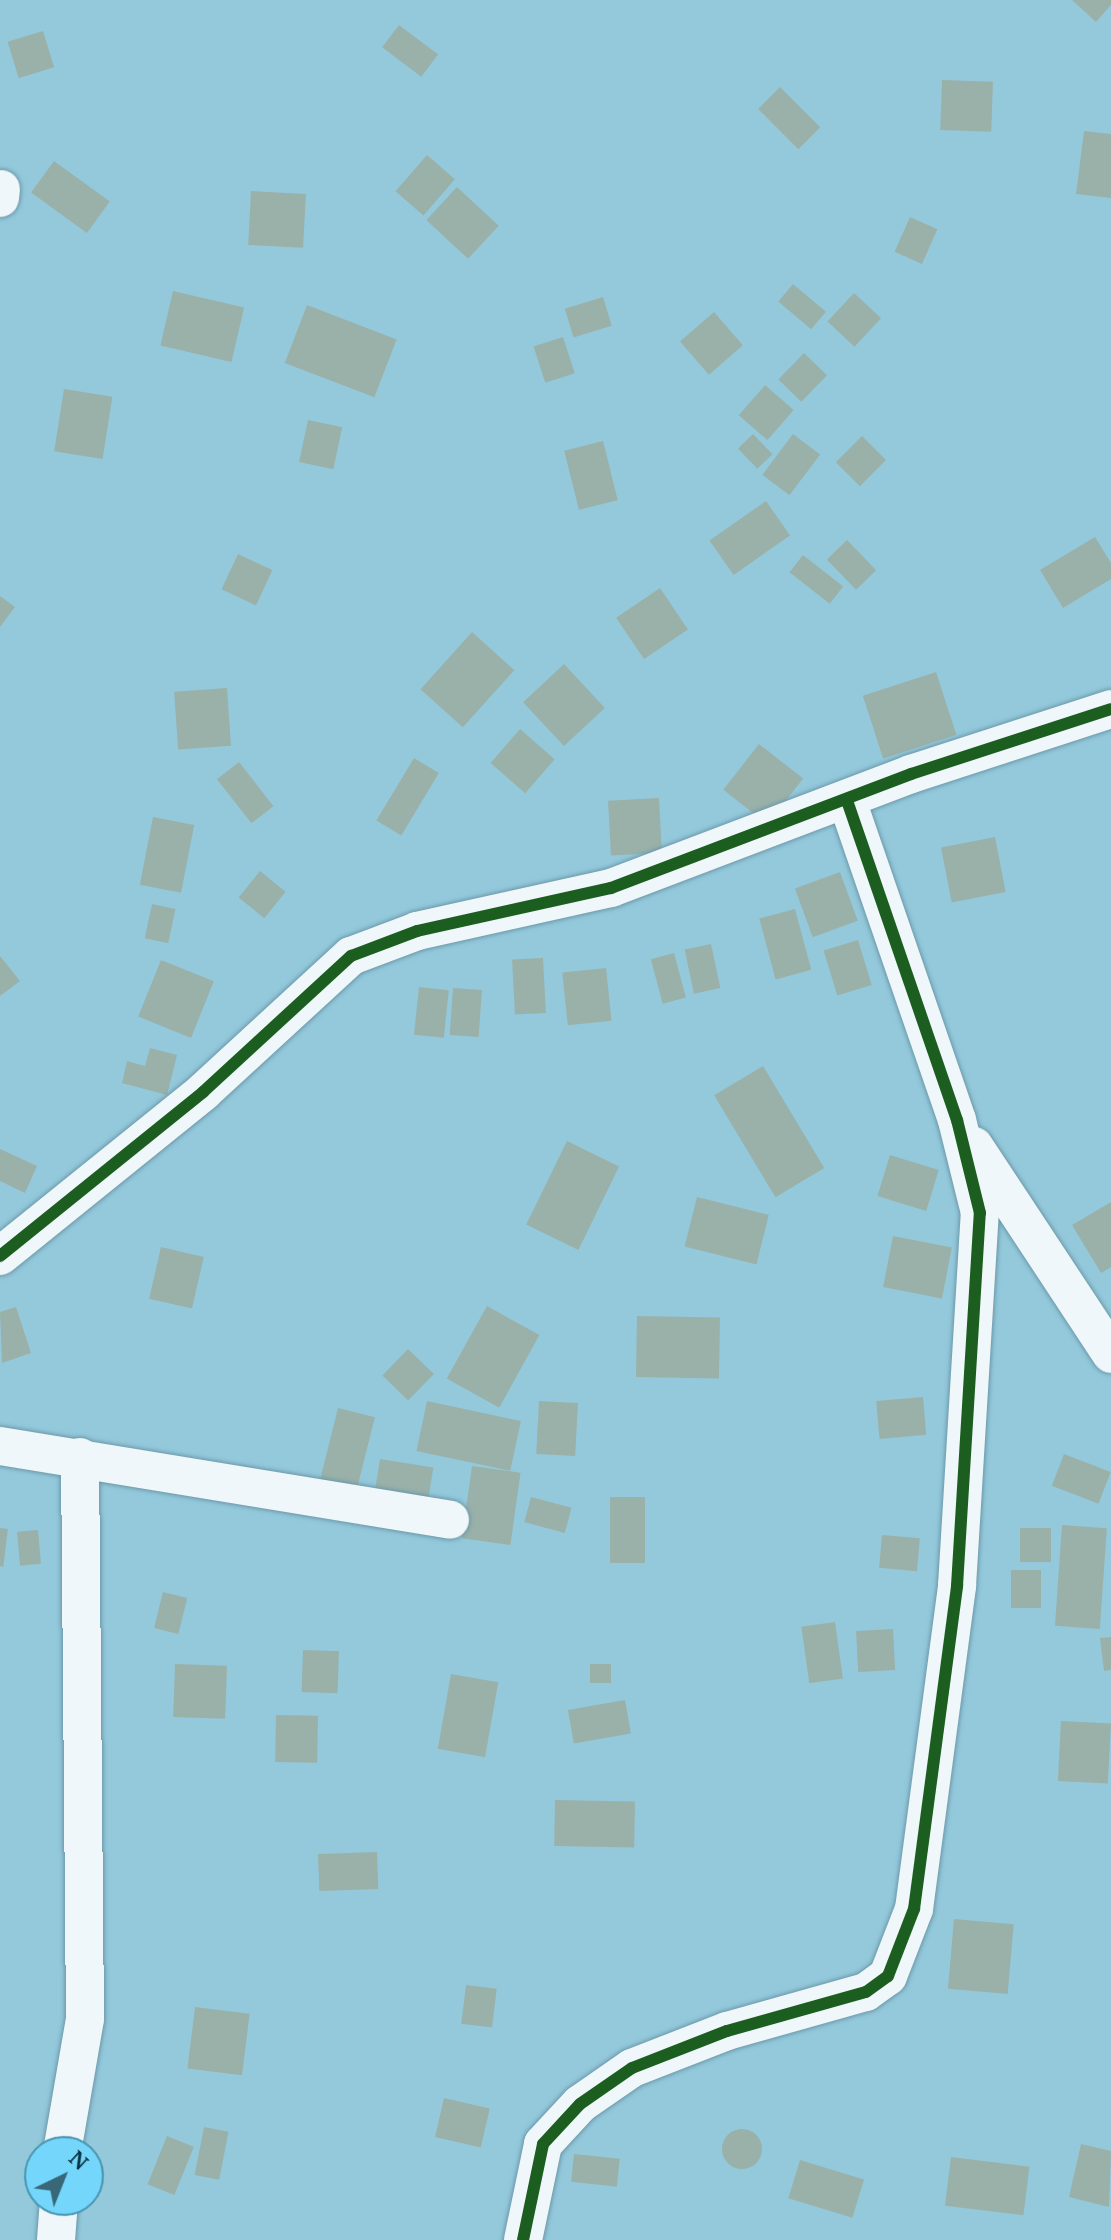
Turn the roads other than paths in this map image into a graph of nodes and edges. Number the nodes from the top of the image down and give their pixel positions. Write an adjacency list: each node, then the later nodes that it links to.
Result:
1 (1111, 709): 2 (street)
2 (847, 800): 3 (street); 4 (street)
3 (957, 1120): 5 (street); 12 (street)
4 (0, 1256)
5 (1111, 1354)
6 (0, 1446): 7 (street)
7 (80, 1457): 8 (street); 9 (street)
8 (450, 1520)
9 (65, 2136)
10 (58, 2216): 11 (street)
11 (56, 2240)
12 (523, 2240)

